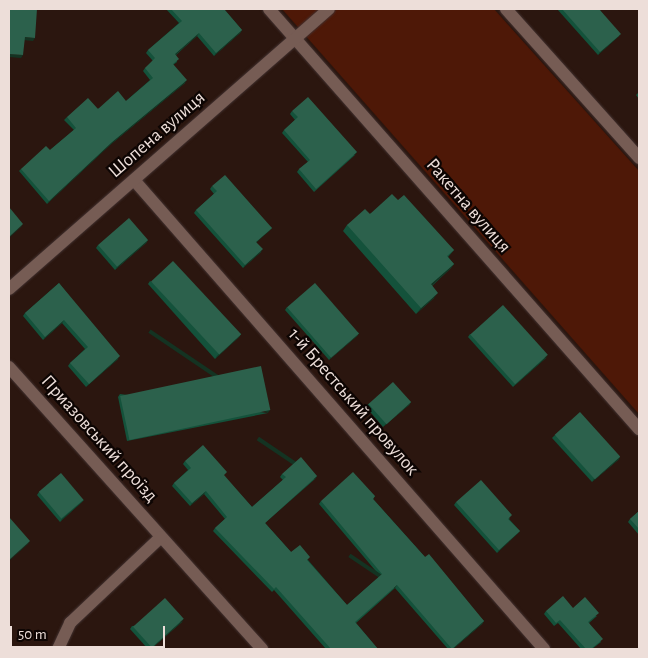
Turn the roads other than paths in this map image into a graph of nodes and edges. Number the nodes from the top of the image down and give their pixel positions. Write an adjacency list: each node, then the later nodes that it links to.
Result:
1 (268, 9): 4 (street, Ракетна вулиця)
2 (329, 9): 4 (street, Шопена вулиця)
3 (506, 9): 5 (street)
4 (295, 39): 6 (street, Шопена вулиця); 9 (street, Ракетна вулиця)
5 (639, 158)
6 (134, 180): 7 (street, Шопена вулиця); 13 (street, 1-й Брестський провулок)
7 (9, 289)
8 (9, 367): 10 (street, Приазовський проїзд)
9 (639, 429)
10 (161, 537): 11 (street); 12 (street, Приазовський проїзд)
11 (58, 649)
12 (262, 649)
13 (544, 649)

